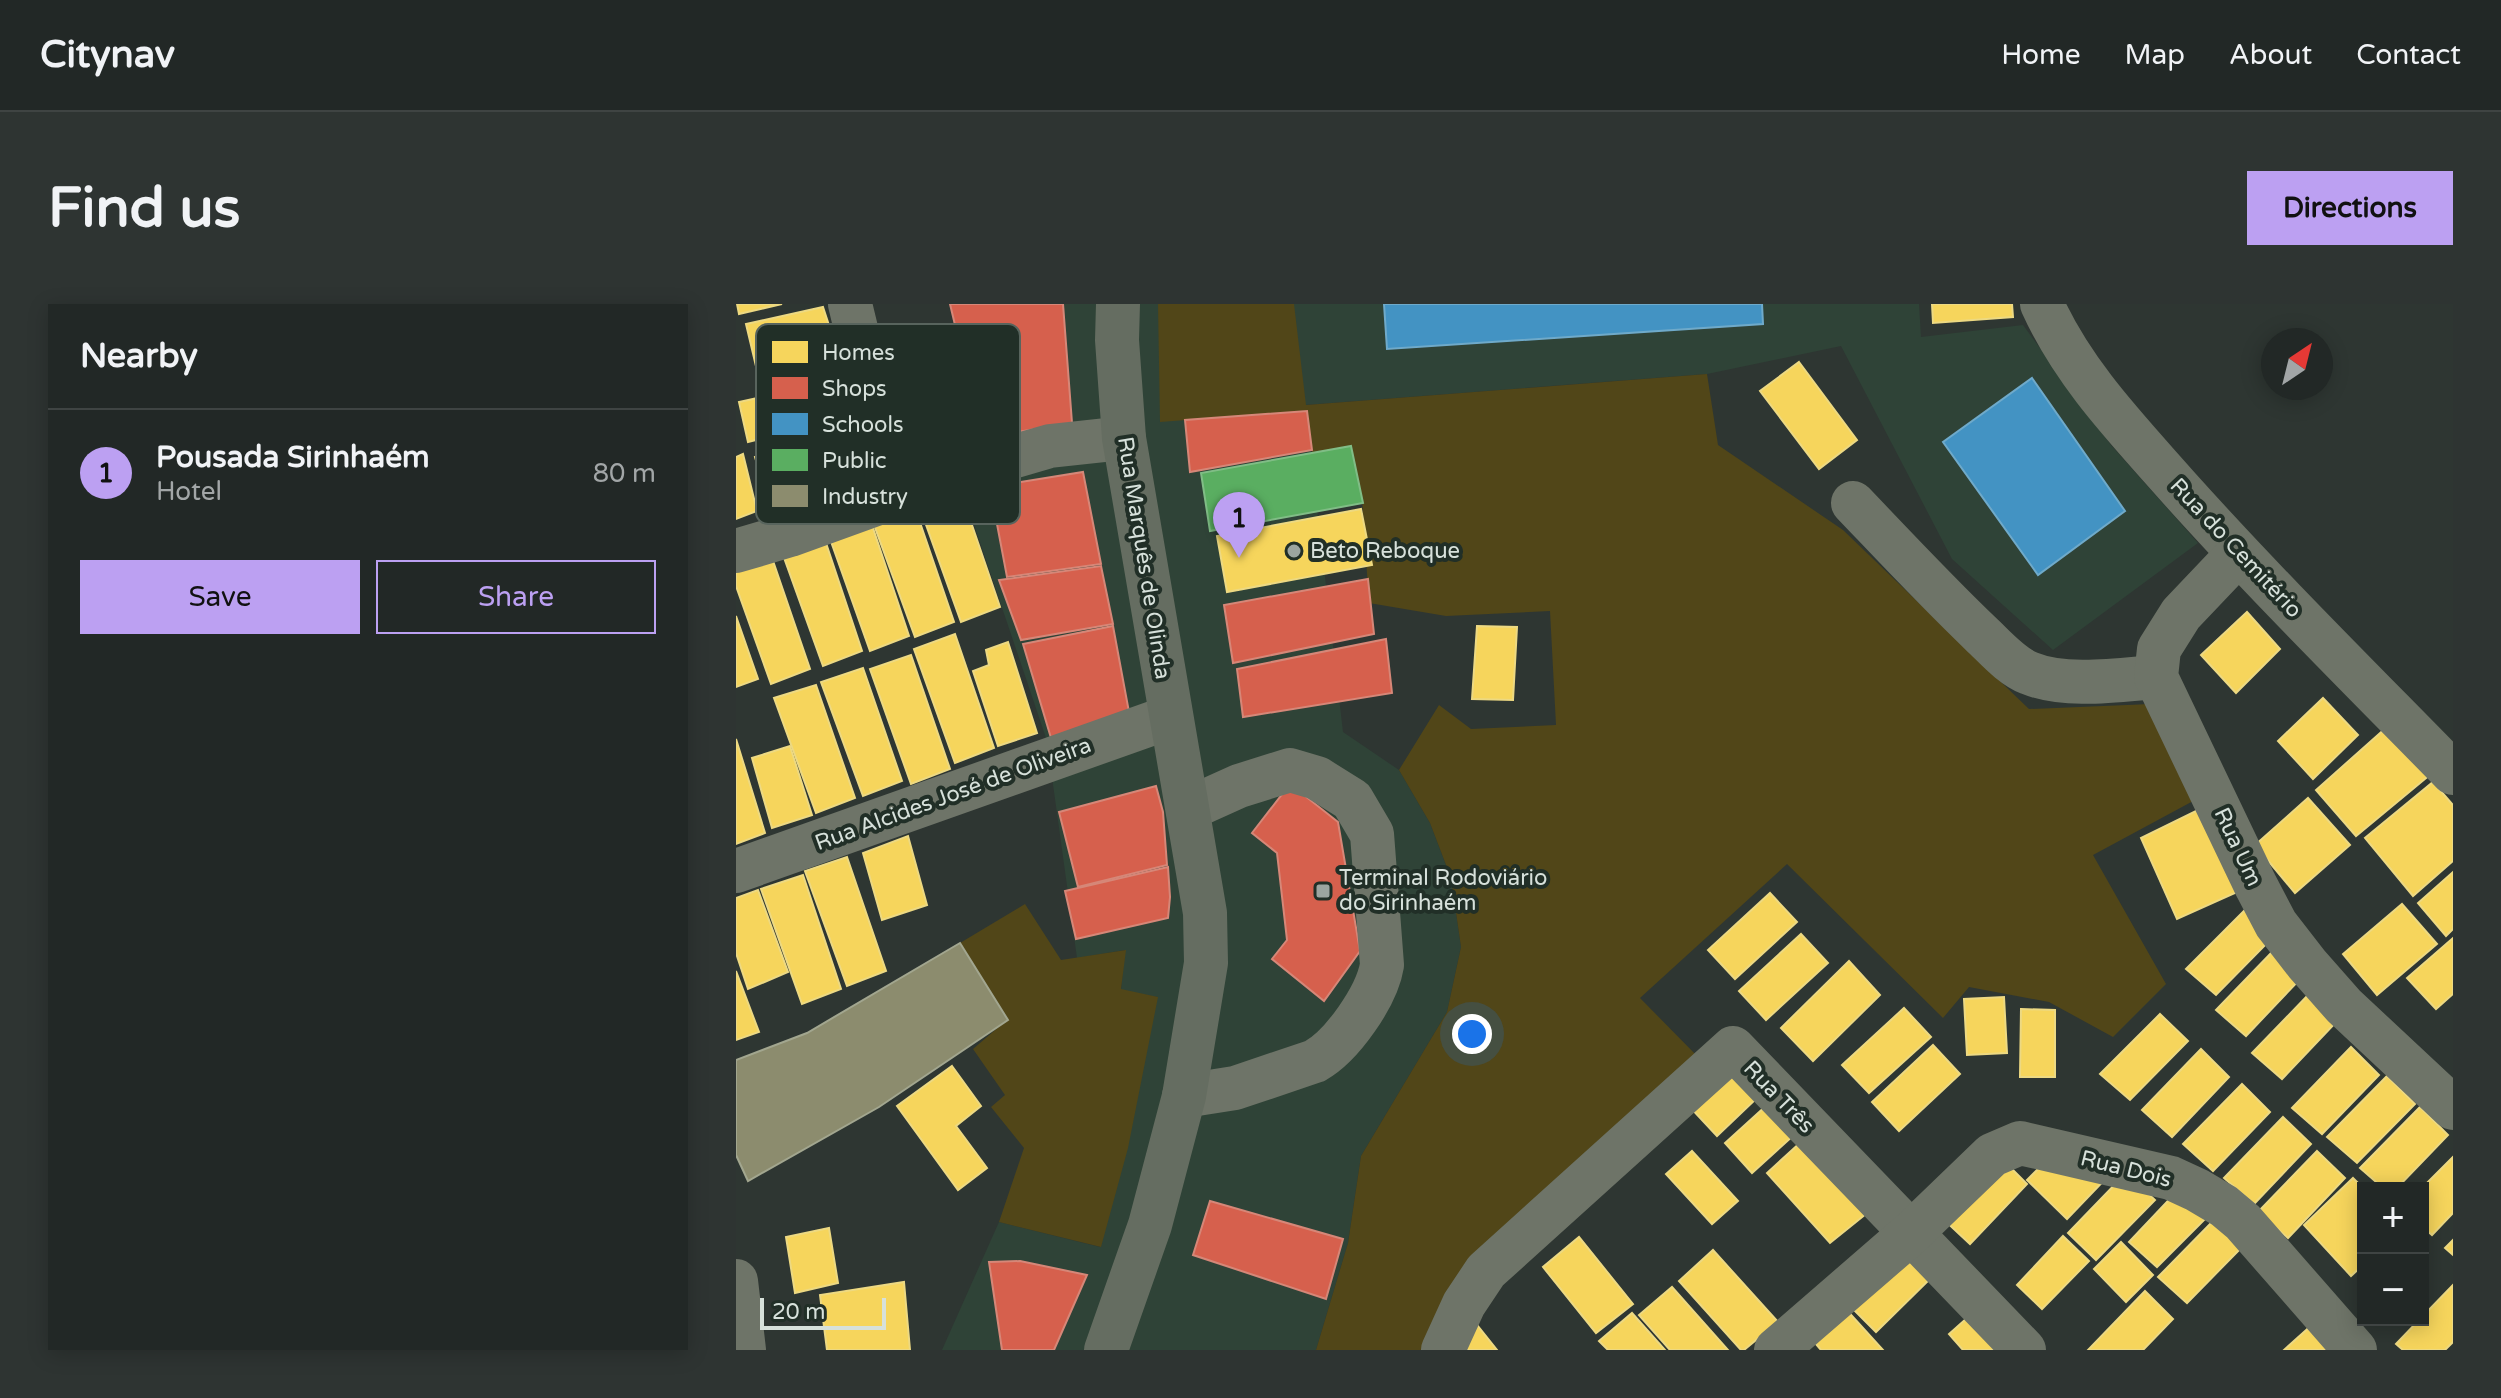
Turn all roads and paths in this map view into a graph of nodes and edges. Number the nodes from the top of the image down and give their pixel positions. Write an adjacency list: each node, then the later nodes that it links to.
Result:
1 (850, 304): 4 (street)
2 (1118, 304): 5 (main road, Rua Marquês de Olinda)
3 (2042, 304): 10 (street, Rua do Cemitério)
4 (855, 324)
5 (1124, 438): 6 (street); 12 (main road, Rua Marquês de Olinda)
6 (1020, 455)
7 (1853, 503): 11 (street)
8 (821, 524): 9 (street)
9 (736, 551)
10 (2238, 554): 11 (street); 13 (street, Rua do Cemitério)
11 (2156, 677): 17 (street, Rua Um)
12 (1170, 717): 14 (main road, Rua Marquês de Olinda); 15 (street, Rua Alcides José de Oliveira)
13 (2453, 773)
14 (1188, 809): 16 (main road, Rua Marquês de Olinda); 16 (street)
15 (736, 871)
16 (1184, 1096): 21 (main road, Rua Marquês de Olinda)
17 (2453, 1108)
18 (1910, 1234): 22 (street, Rua Três); 23 (street, Rua Dois); 24 (street, Rua Três); 25 (street, Rua Dois)
19 (736, 1281): 20 (street)
20 (744, 1350)
21 (1106, 1350)
22 (1443, 1350)
23 (1776, 1350)
24 (2024, 1350)
25 (2355, 1350)

